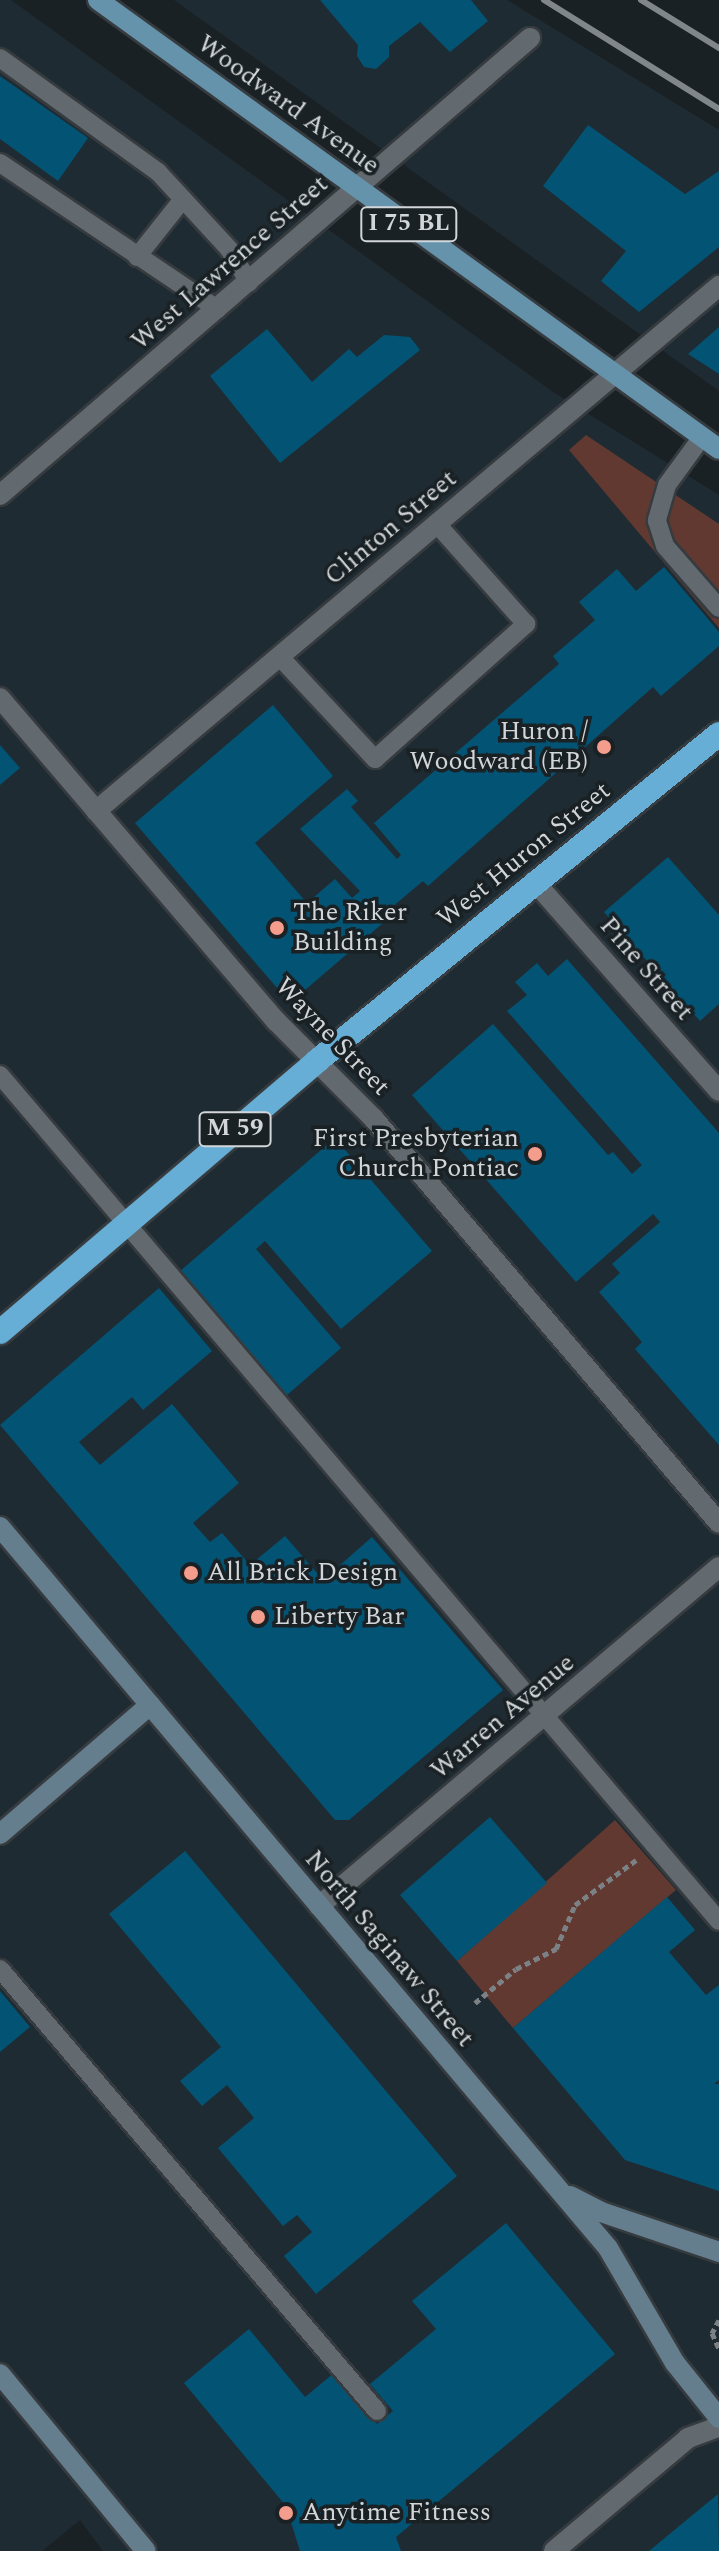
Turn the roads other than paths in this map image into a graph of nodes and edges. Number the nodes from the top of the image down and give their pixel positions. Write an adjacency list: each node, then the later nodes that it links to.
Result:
1 (98, 0): 5 (main road, Woodward Avenue / I 75 BL)
2 (530, 38): 5 (street, West Lawrence Street)
3 (0, 58): 6 (lane)
4 (0, 163): 7 (lane)
5 (359, 187): 8 (street, West Lawrence Street); 11 (main road, Woodward Avenue / I 75 BL)
6 (183, 199): 7 (lane); 8 (lane)
7 (137, 257): 10 (lane)
8 (249, 282): 10 (street, West Lawrence Street)
9 (719, 286): 11 (street, Clinton Street)
10 (217, 309): 14 (street, West Lawrence Street)
11 (613, 375): 12 (main road, Woodward Avenue / I 75 BL); 15 (street, Clinton Street)
12 (702, 437): 13 (main road, Woodward Avenue / I 75 BL); 16 (lane)
13 (719, 449)
14 (0, 495)
15 (436, 523): 17 (street, Clinton Street); 17 (lane)
16 (719, 608)
17 (279, 656): 20 (street, Clinton Street)
18 (0, 698): 20 (street, Wayne Street)
19 (719, 734): 21 (highway, West Huron Street / M 59)
20 (96, 811): 22 (street, Wayne Street)
21 (534, 881): 22 (highway, West Huron Street / M 59); 24 (street, Pine Street)
22 (317, 1061): 25 (highway, West Huron Street / M 59); 27 (street, Wayne Street)
23 (0, 1075): 25 (lane)
24 (719, 1091)
25 (125, 1224): 26 (highway, West Huron Street / M 59); 31 (lane)
26 (0, 1332)
27 (719, 1523)
28 (0, 1527): 30 (street, North Saginaw Street)
29 (719, 1567): 31 (street, Warren Avenue)
30 (150, 1705): 32 (street); 33 (street, North Saginaw Street)
31 (544, 1716): 33 (street, Warren Avenue); 34 (lane)
32 (0, 1834)
33 (319, 1906): 36 (street, North Saginaw Street)
34 (719, 1921)
35 (0, 1969): 39 (lane)
36 (557, 2187): 37 (street); 40 (street, North Saginaw Street)
37 (719, 2252)
38 (0, 2374): 42 (street)
39 (377, 2411)
40 (719, 2418)
41 (719, 2427): 43 (street)
42 (146, 2551)
43 (554, 2551)

